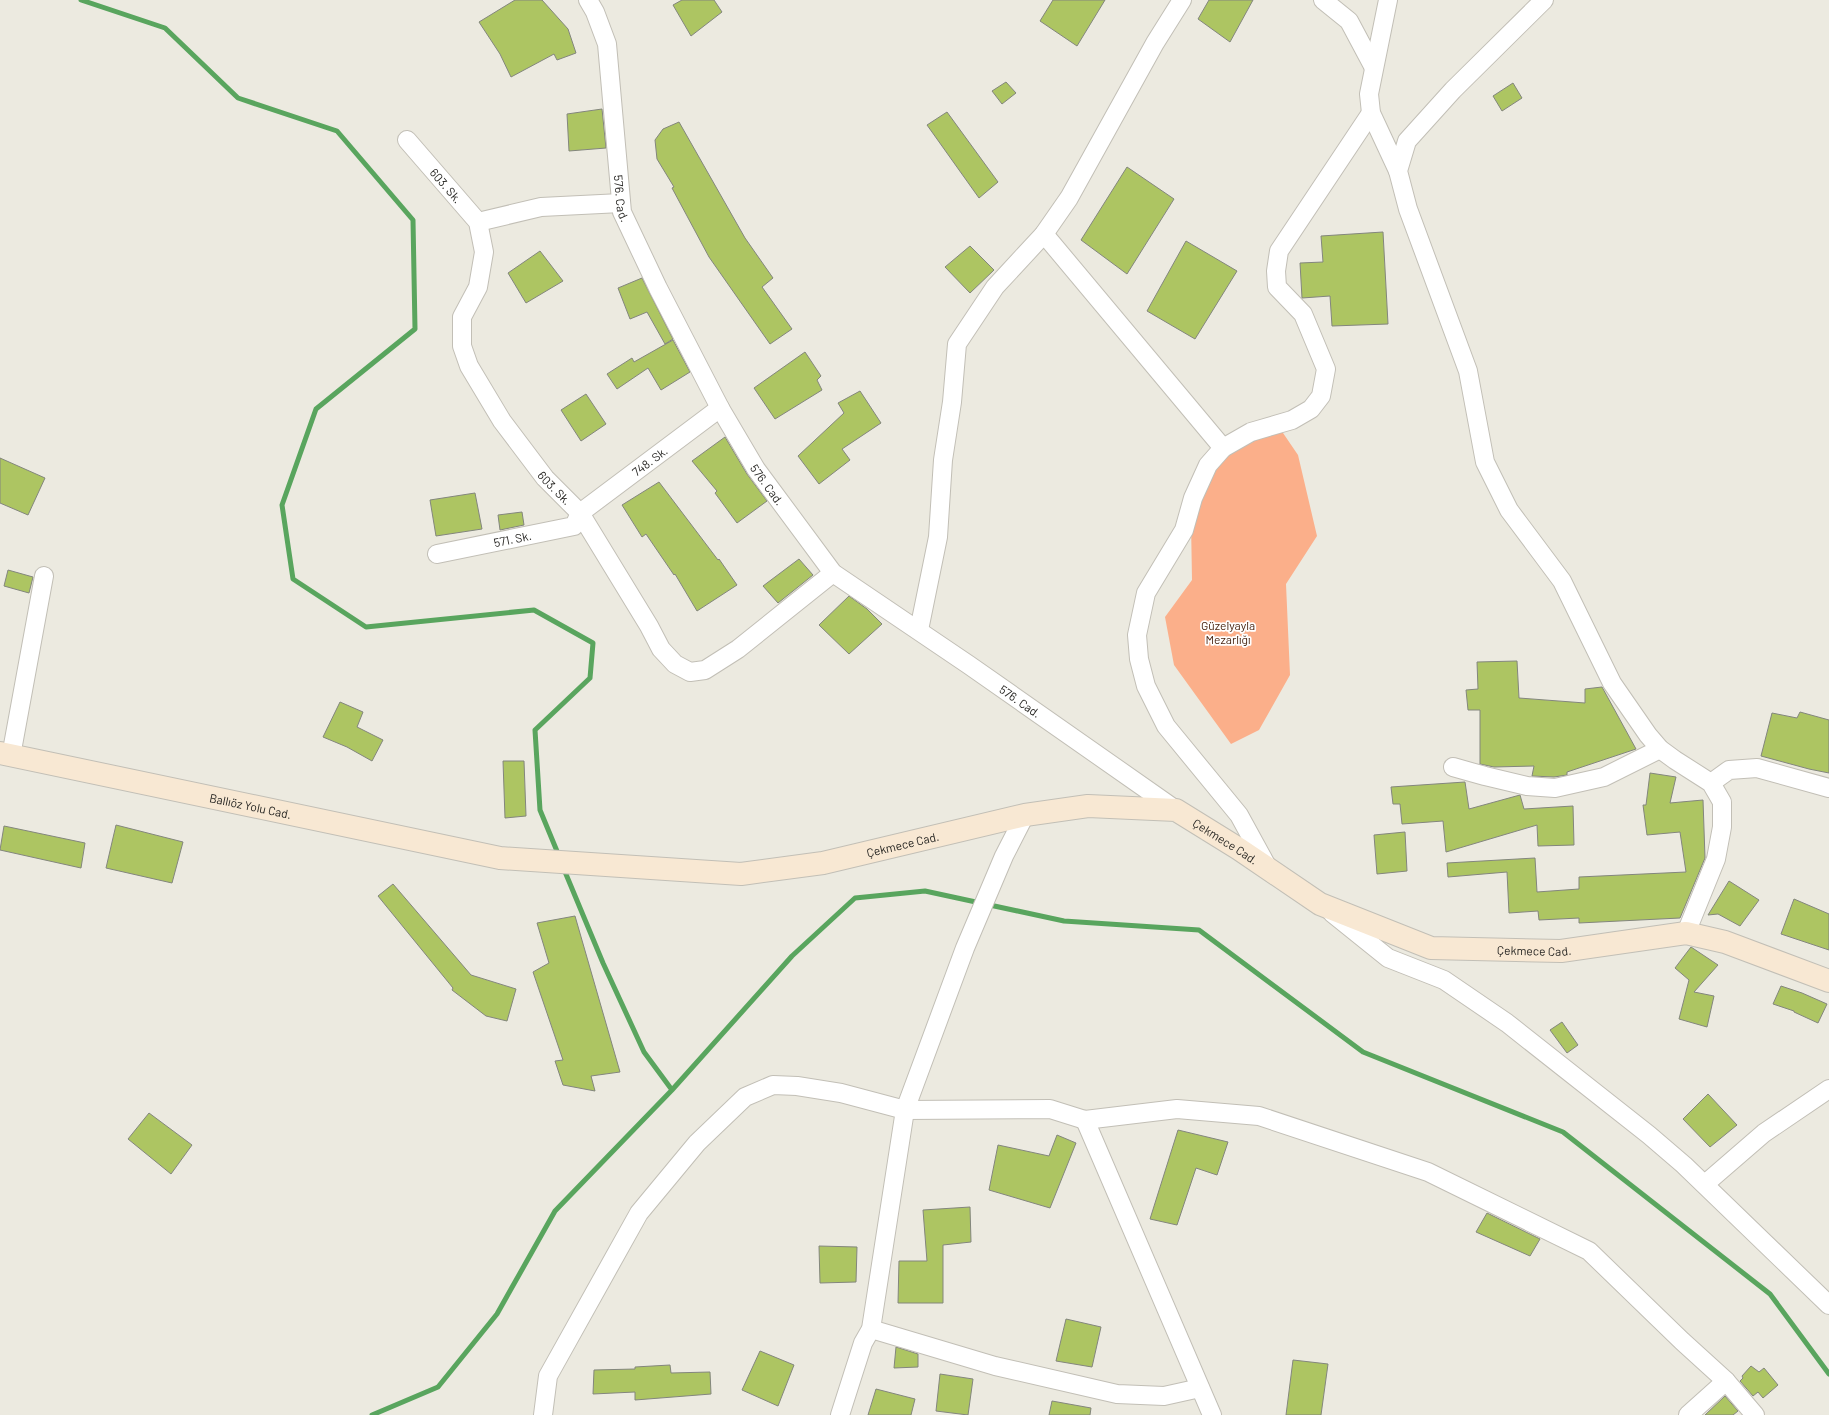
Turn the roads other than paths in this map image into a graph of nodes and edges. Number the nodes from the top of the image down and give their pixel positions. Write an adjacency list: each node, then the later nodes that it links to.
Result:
1 (588, 0): 10 (street, 576. Cad.)
2 (1182, 0): 12 (street)
3 (1323, 0): 6 (street)
4 (1388, 0): 6 (street)
5 (1544, 0): 9 (street)
6 (1374, 66): 7 (street)
7 (1371, 113): 9 (street); 14 (street)
8 (407, 140): 11 (street, 603. Sk.)
9 (1398, 171): 20 (street)
10 (621, 203): 11 (street); 13 (street, 576. Cad.)
11 (478, 222): 15 (street, 603. Sk.)
12 (1044, 234): 14 (street); 19 (street)
13 (720, 408): 15 (street, 748. Sk.); 17 (street, 576. Cad.)
14 (1223, 448): 28 (street)
15 (580, 513): 16 (street, 571. Sk.); 17 (street, 603. Sk.)
16 (437, 554)
17 (833, 573): 19 (street, 576. Cad.)
18 (44, 576): 21 (street)
19 (919, 630): 25 (street, 576. Cad.)
20 (1660, 749): 22 (street); 23 (street)
21 (6, 754): 27 (street, Ballıöz Yolu Cad.)
22 (1453, 766)
23 (1711, 783): 24 (street); 30 (street)
24 (1829, 788)
25 (1176, 810): 26 (street, Çekmece Cad.); 28 (street, Çekmece Cad.)
26 (1025, 815): 27 (street, Çekmece Cad.); 33 (street)
27 (601, 865)
28 (1268, 868): 29 (street, Çekmece Cad.)
29 (1320, 904): 30 (street, Çekmece Cad.); 35 (street)
30 (1686, 933): 31 (street, Çekmece Cad.)
31 (1829, 980)
32 (1829, 1090): 35 (street)
33 (905, 1110): 34 (street); 37 (street); 40 (street)
34 (1085, 1120): 38 (street); 39 (street)
35 (1705, 1184): 36 (street)
36 (1829, 1305)
37 (871, 1329): 39 (street); 41 (street)
38 (1726, 1381): 43 (street); 44 (street)
39 (1200, 1388): 42 (street)
40 (543, 1415)
41 (840, 1415)
42 (1212, 1415)
43 (1688, 1415)
44 (1754, 1415)

